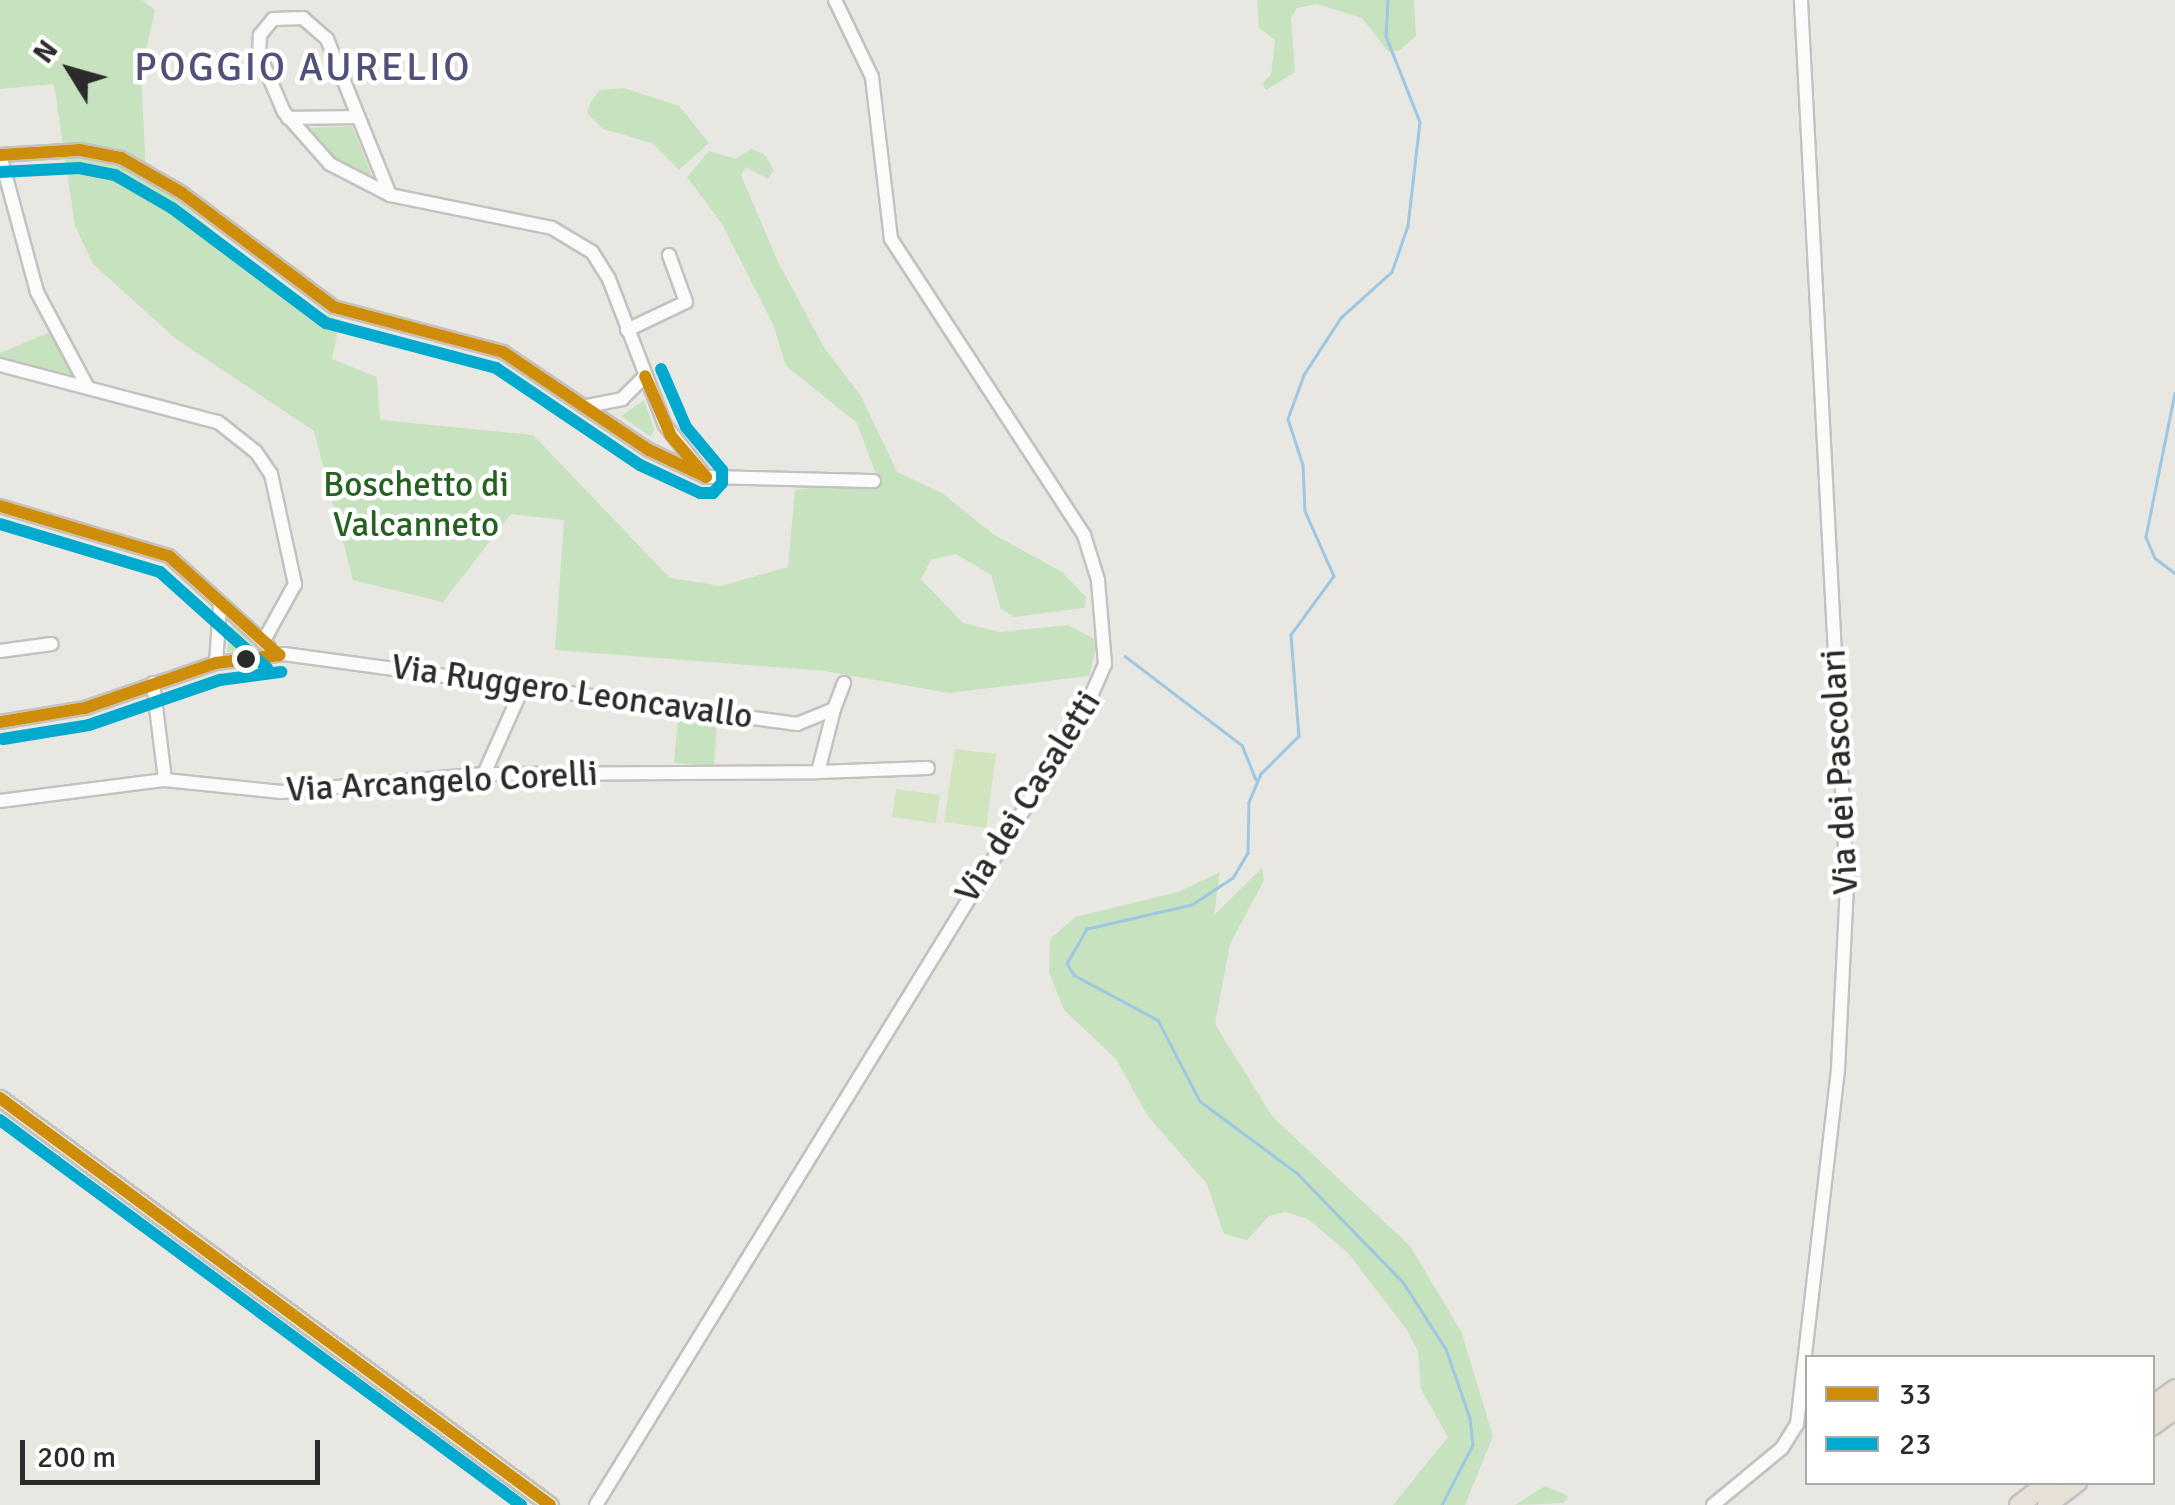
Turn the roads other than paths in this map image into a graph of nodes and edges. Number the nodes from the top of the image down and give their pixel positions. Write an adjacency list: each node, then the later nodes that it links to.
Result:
1 (835, 0): 36 (street, Via dei Casaletti)
2 (1801, 0): 37 (street, Via dei Pascolari)
3 (357, 117): 4 (street); 4 (street); 6 (street)
4 (288, 118): 6 (street)
5 (0, 156): 11 (street); 12 (street)
6 (390, 196): 8 (street)
7 (669, 255): 8 (street)
8 (628, 330): 10 (street)
9 (0, 364): 11 (street)
10 (645, 376): 12 (street); 13 (street)
11 (88, 388): 17 (street)
12 (588, 406): 13 (street)
13 (706, 476): 14 (street)
14 (874, 481)
15 (0, 506): 16 (street)
16 (219, 603): 17 (street); 21 (street)
17 (264, 642): 20 (street)
18 (52, 644): 19 (street)
19 (0, 652)
20 (278, 654): 21 (street, Via Ruggero Leoncavallo); 24 (street, Via Ruggero Leoncavallo)
21 (216, 663): 22 (street, Via Ruggero Leoncavallo)
22 (152, 682): 26 (street, Via Ruggero Leoncavallo); 30 (street)
23 (844, 683): 25 (street)
24 (522, 689): 25 (street, Via Ruggero Leoncavallo); 29 (street)
25 (834, 710): 28 (street)
26 (0, 722)
27 (928, 768): 28 (street, Via Arcangelo Corelli)
28 (818, 772): 29 (street, Via Arcangelo Corelli)
29 (484, 774): 30 (street, Via Arcangelo Corelli)
30 (165, 780): 31 (street, Via Arcangelo Corelli)
31 (0, 801)
32 (0, 1098): 35 (main road)
33 (2046, 1485): 38 (highway)
34 (2073, 1485): 39 (highway)
35 (550, 1505)
36 (596, 1505)
37 (1712, 1505)
38 (2020, 1505)
39 (2047, 1505)

